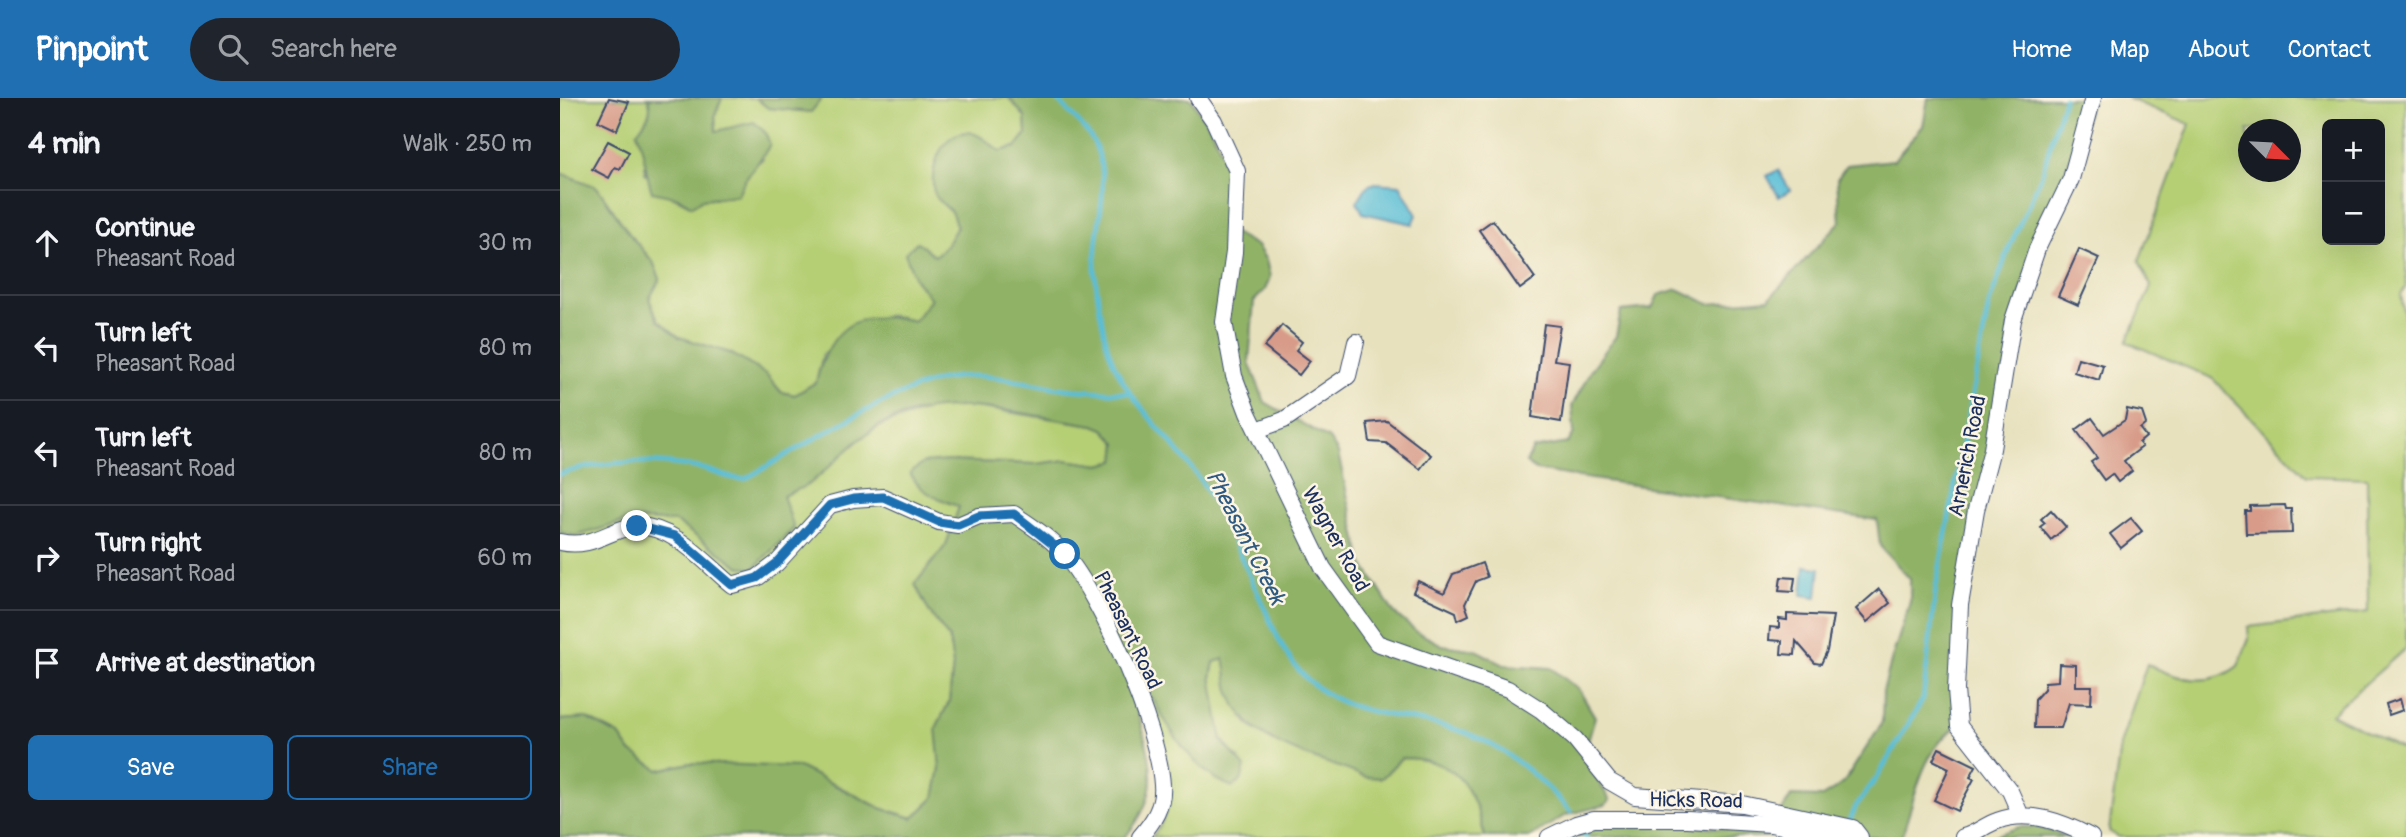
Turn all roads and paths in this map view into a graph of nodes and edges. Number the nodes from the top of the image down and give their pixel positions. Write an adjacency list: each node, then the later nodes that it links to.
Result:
1 (1198, 98): 4 (street, Wagner Road)
2 (2093, 98): 6 (street, Arnerich Road)
3 (1356, 342): 4 (street)
4 (1257, 430): 10 (street, Wagner Road)
5 (560, 542): 7 (street, Pheasant Road)
6 (2021, 816): 11 (street); 12 (street)
7 (1140, 837)
8 (1549, 837): 9 (street, Hicks Road)
9 (1844, 837)
10 (1860, 837)
11 (1963, 837)
12 (2091, 837)

